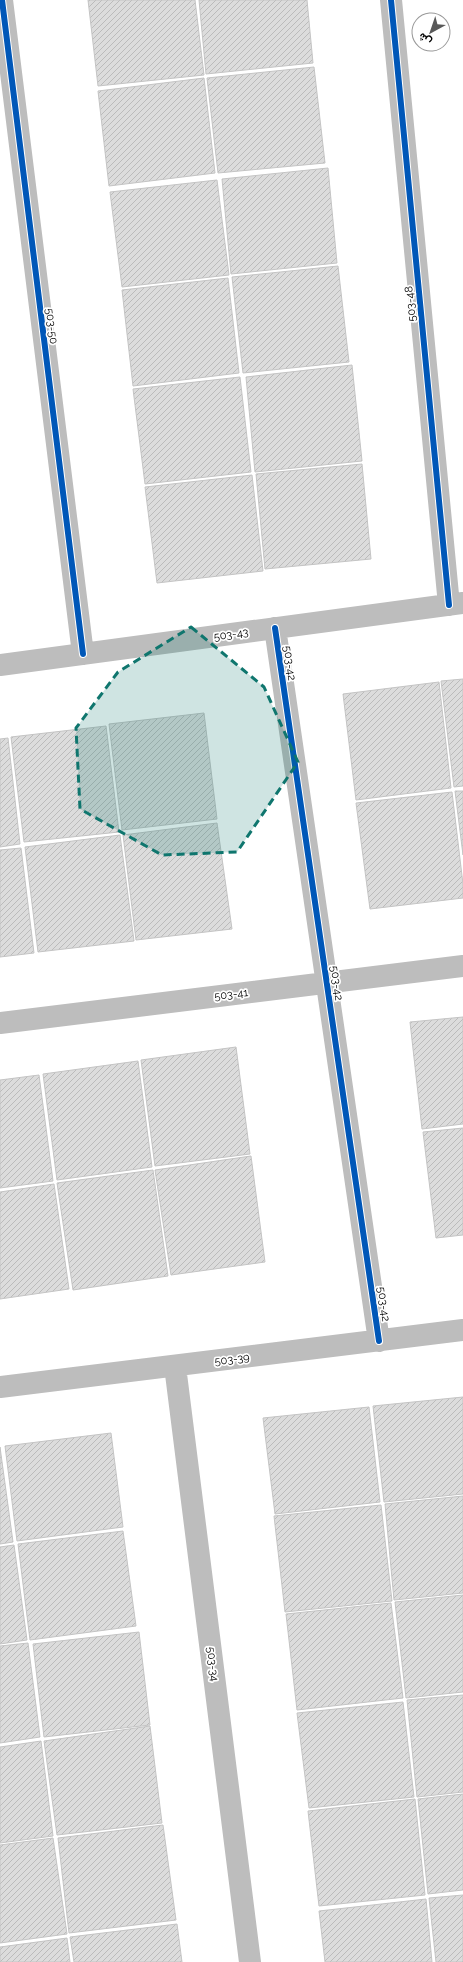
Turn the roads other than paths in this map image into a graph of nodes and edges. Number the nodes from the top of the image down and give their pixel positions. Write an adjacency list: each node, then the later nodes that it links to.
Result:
1 (2, 0): 5 (street, 503-50)
2 (391, 0): 3 (street, 503-48)
3 (456, 604): 4 (street, 503-43)
4 (275, 628): 5 (street, 503-43); 8 (street, 503-42)
5 (83, 654): 6 (street, 503-43)
6 (0, 665)
7 (463, 966): 8 (street, 503-41)
8 (327, 982): 9 (street, 503-41); 11 (street, 503-42)
9 (0, 1023)
10 (463, 1330): 11 (street, 503-39)
11 (379, 1341): 12 (street, 503-39)
12 (175, 1366): 13 (street, 503-39); 14 (street, 503-34)
13 (0, 1387)
14 (250, 1962)

